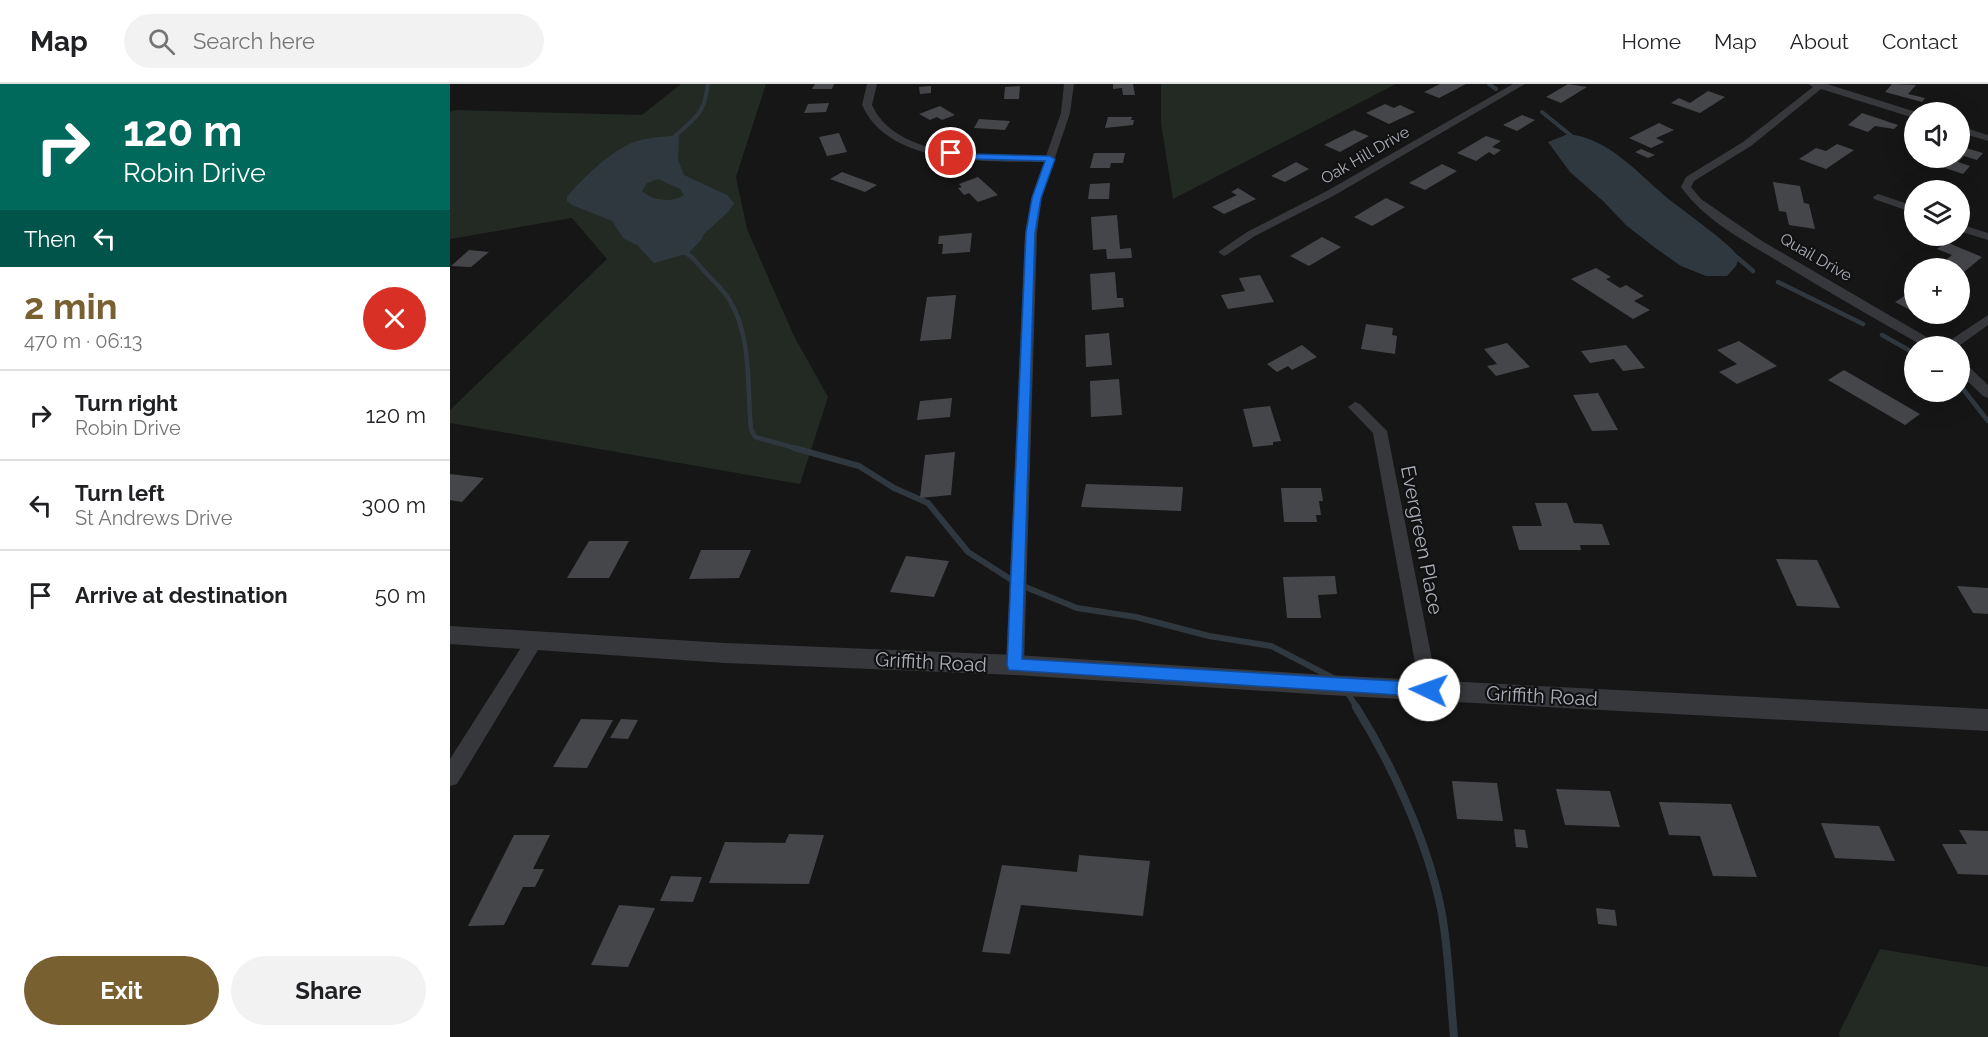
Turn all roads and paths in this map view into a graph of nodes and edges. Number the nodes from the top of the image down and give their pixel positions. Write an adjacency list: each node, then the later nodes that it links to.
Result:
1 (872, 84): 8 (street)
2 (1069, 84): 8 (street)
3 (1520, 84): 13 (street, Oak Hill Drive)
4 (1818, 85): 5 (street); 15 (street, Quail Drive)
5 (1904, 112)
6 (1970, 132): 7 (street)
7 (1988, 138)
8 (1050, 159): 22 (street)
9 (1878, 197): 10 (street)
10 (1904, 206)
11 (1970, 231): 12 (street)
12 (1988, 237)
13 (1224, 252)
14 (1988, 319): 16 (street)
15 (1915, 336)
16 (1965, 336)
17 (1970, 376): 18 (street)
18 (1988, 393)
19 (1355, 407): 23 (street, Evergreen Place)
20 (450, 635): 21 (street, Griffith Road)
21 (535, 640): 22 (street, Griffith Road); 25 (street)
22 (1015, 665): 23 (street, Griffith Road)
23 (1429, 690): 24 (street, Griffith Road)
24 (1988, 720)
25 (450, 777)

